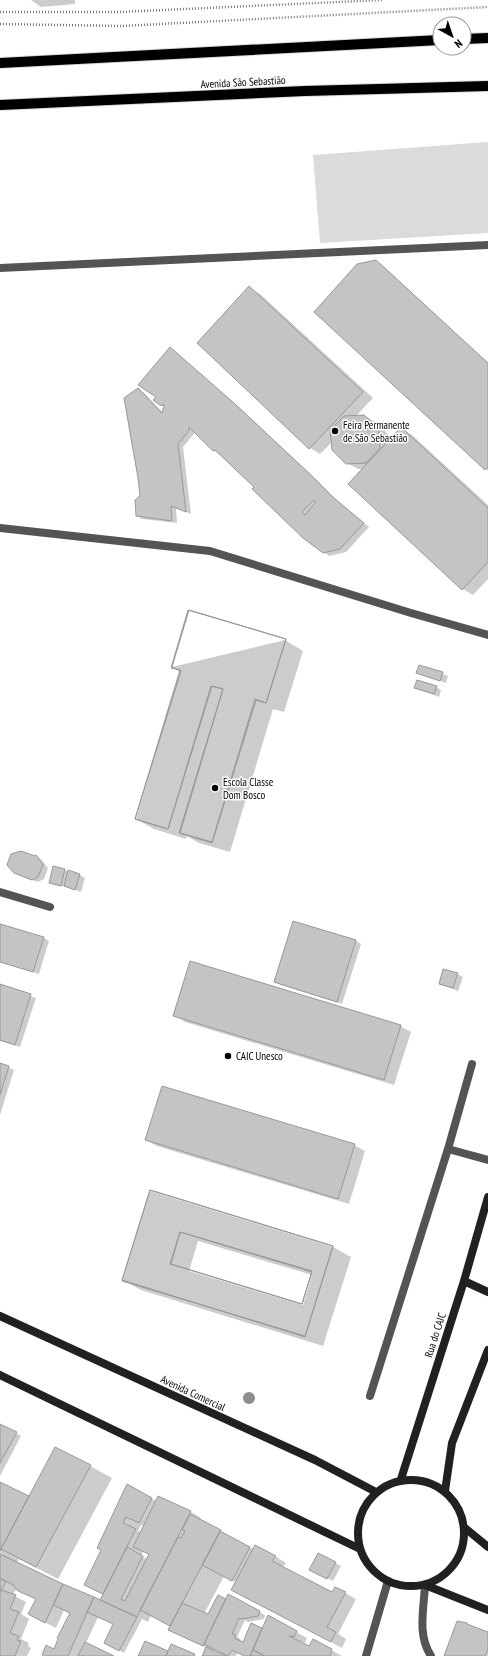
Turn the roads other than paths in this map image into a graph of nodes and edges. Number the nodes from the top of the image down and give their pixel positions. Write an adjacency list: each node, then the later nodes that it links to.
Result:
1 (488, 38): 2 (main road)
2 (472, 39)
3 (432, 40): 4 (main road)
4 (0, 63)
5 (488, 86): 6 (main road, Avenida São Sebastião)
6 (0, 105)
7 (488, 245): 8 (street)
8 (0, 268)
9 (0, 528): 10 (street)
10 (488, 635)
11 (0, 892): 12 (street)
12 (50, 908)
13 (472, 1064): 14 (street)
14 (448, 1149): 15 (street); 22 (street)
15 (488, 1160)
16 (488, 1198): 17 (street, Rua do CAIC)
17 (464, 1281): 18 (street); 23 (street, Rua do CAIC)
18 (488, 1292)
19 (0, 1318): 25 (street, Avenida Comercial)
20 (488, 1350): 24 (street)
21 (0, 1375): 28 (street)
22 (370, 1396)
23 (401, 1480): 24 (street); 25 (street)
24 (445, 1491): 26 (street)
25 (376, 1492): 28 (street)
26 (465, 1528): 27 (street); 30 (street)
27 (488, 1547)
28 (360, 1549): 29 (street)
29 (388, 1581): 30 (street); 32 (street)
30 (425, 1585): 31 (street); 33 (street)
31 (488, 1610)
32 (366, 1656)
33 (431, 1656)

